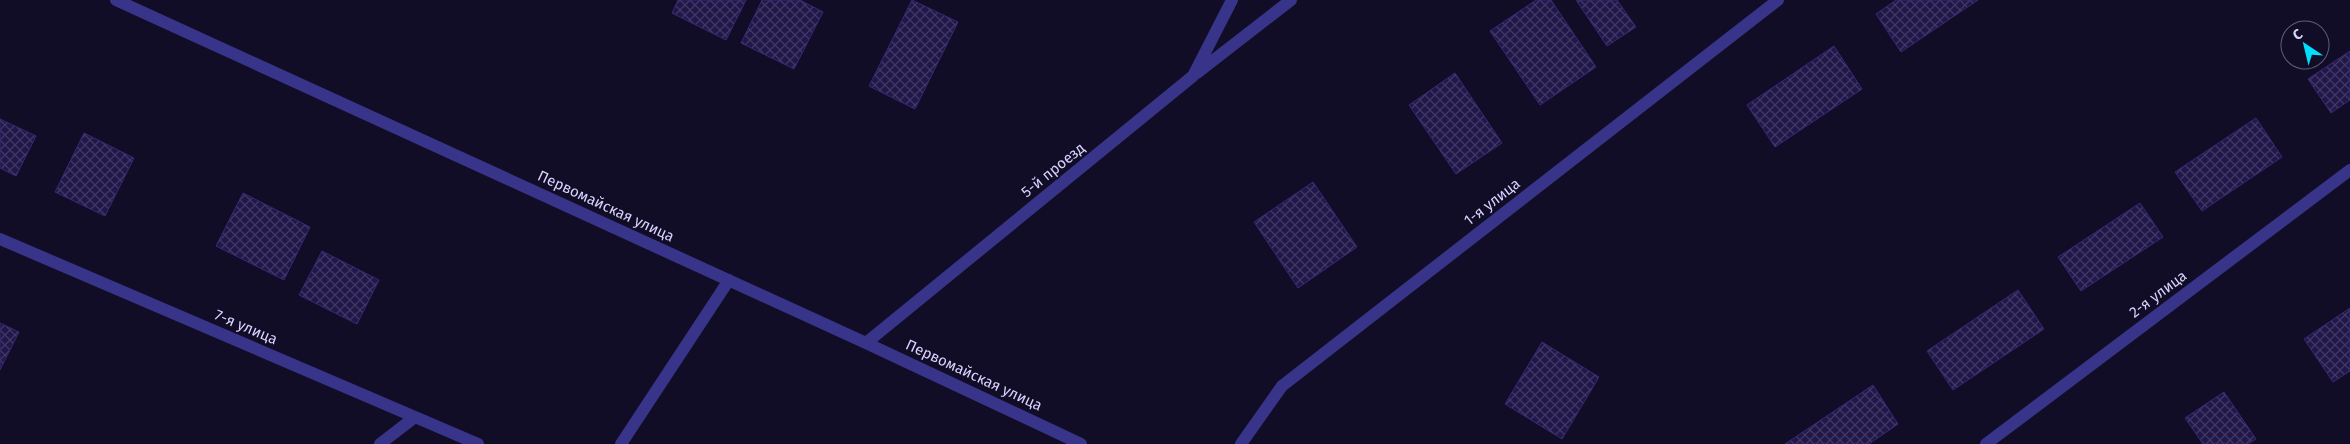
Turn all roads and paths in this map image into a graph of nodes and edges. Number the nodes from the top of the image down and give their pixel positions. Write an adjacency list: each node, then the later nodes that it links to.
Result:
1 (116, 0): 8 (street, Первомайская улица)
2 (1232, 0): 5 (street, 5-й проезд)
3 (1291, 0): 5 (street)
4 (1778, 0): 15 (street, 1-я улица)
5 (1193, 76): 9 (street, 5-й проезд)
6 (2350, 170): 16 (street, 2-я улица)
7 (0, 239): 10 (street, 7-я улица)
8 (729, 280): 9 (street, Первомайская улица); 13 (street)
9 (866, 343): 14 (street, Первомайская улица)
10 (415, 417): 11 (street); 12 (street, 7-я улица)
11 (380, 444)
12 (478, 444)
13 (621, 444)
14 (1081, 444)
15 (1241, 444)
16 (1986, 444)

